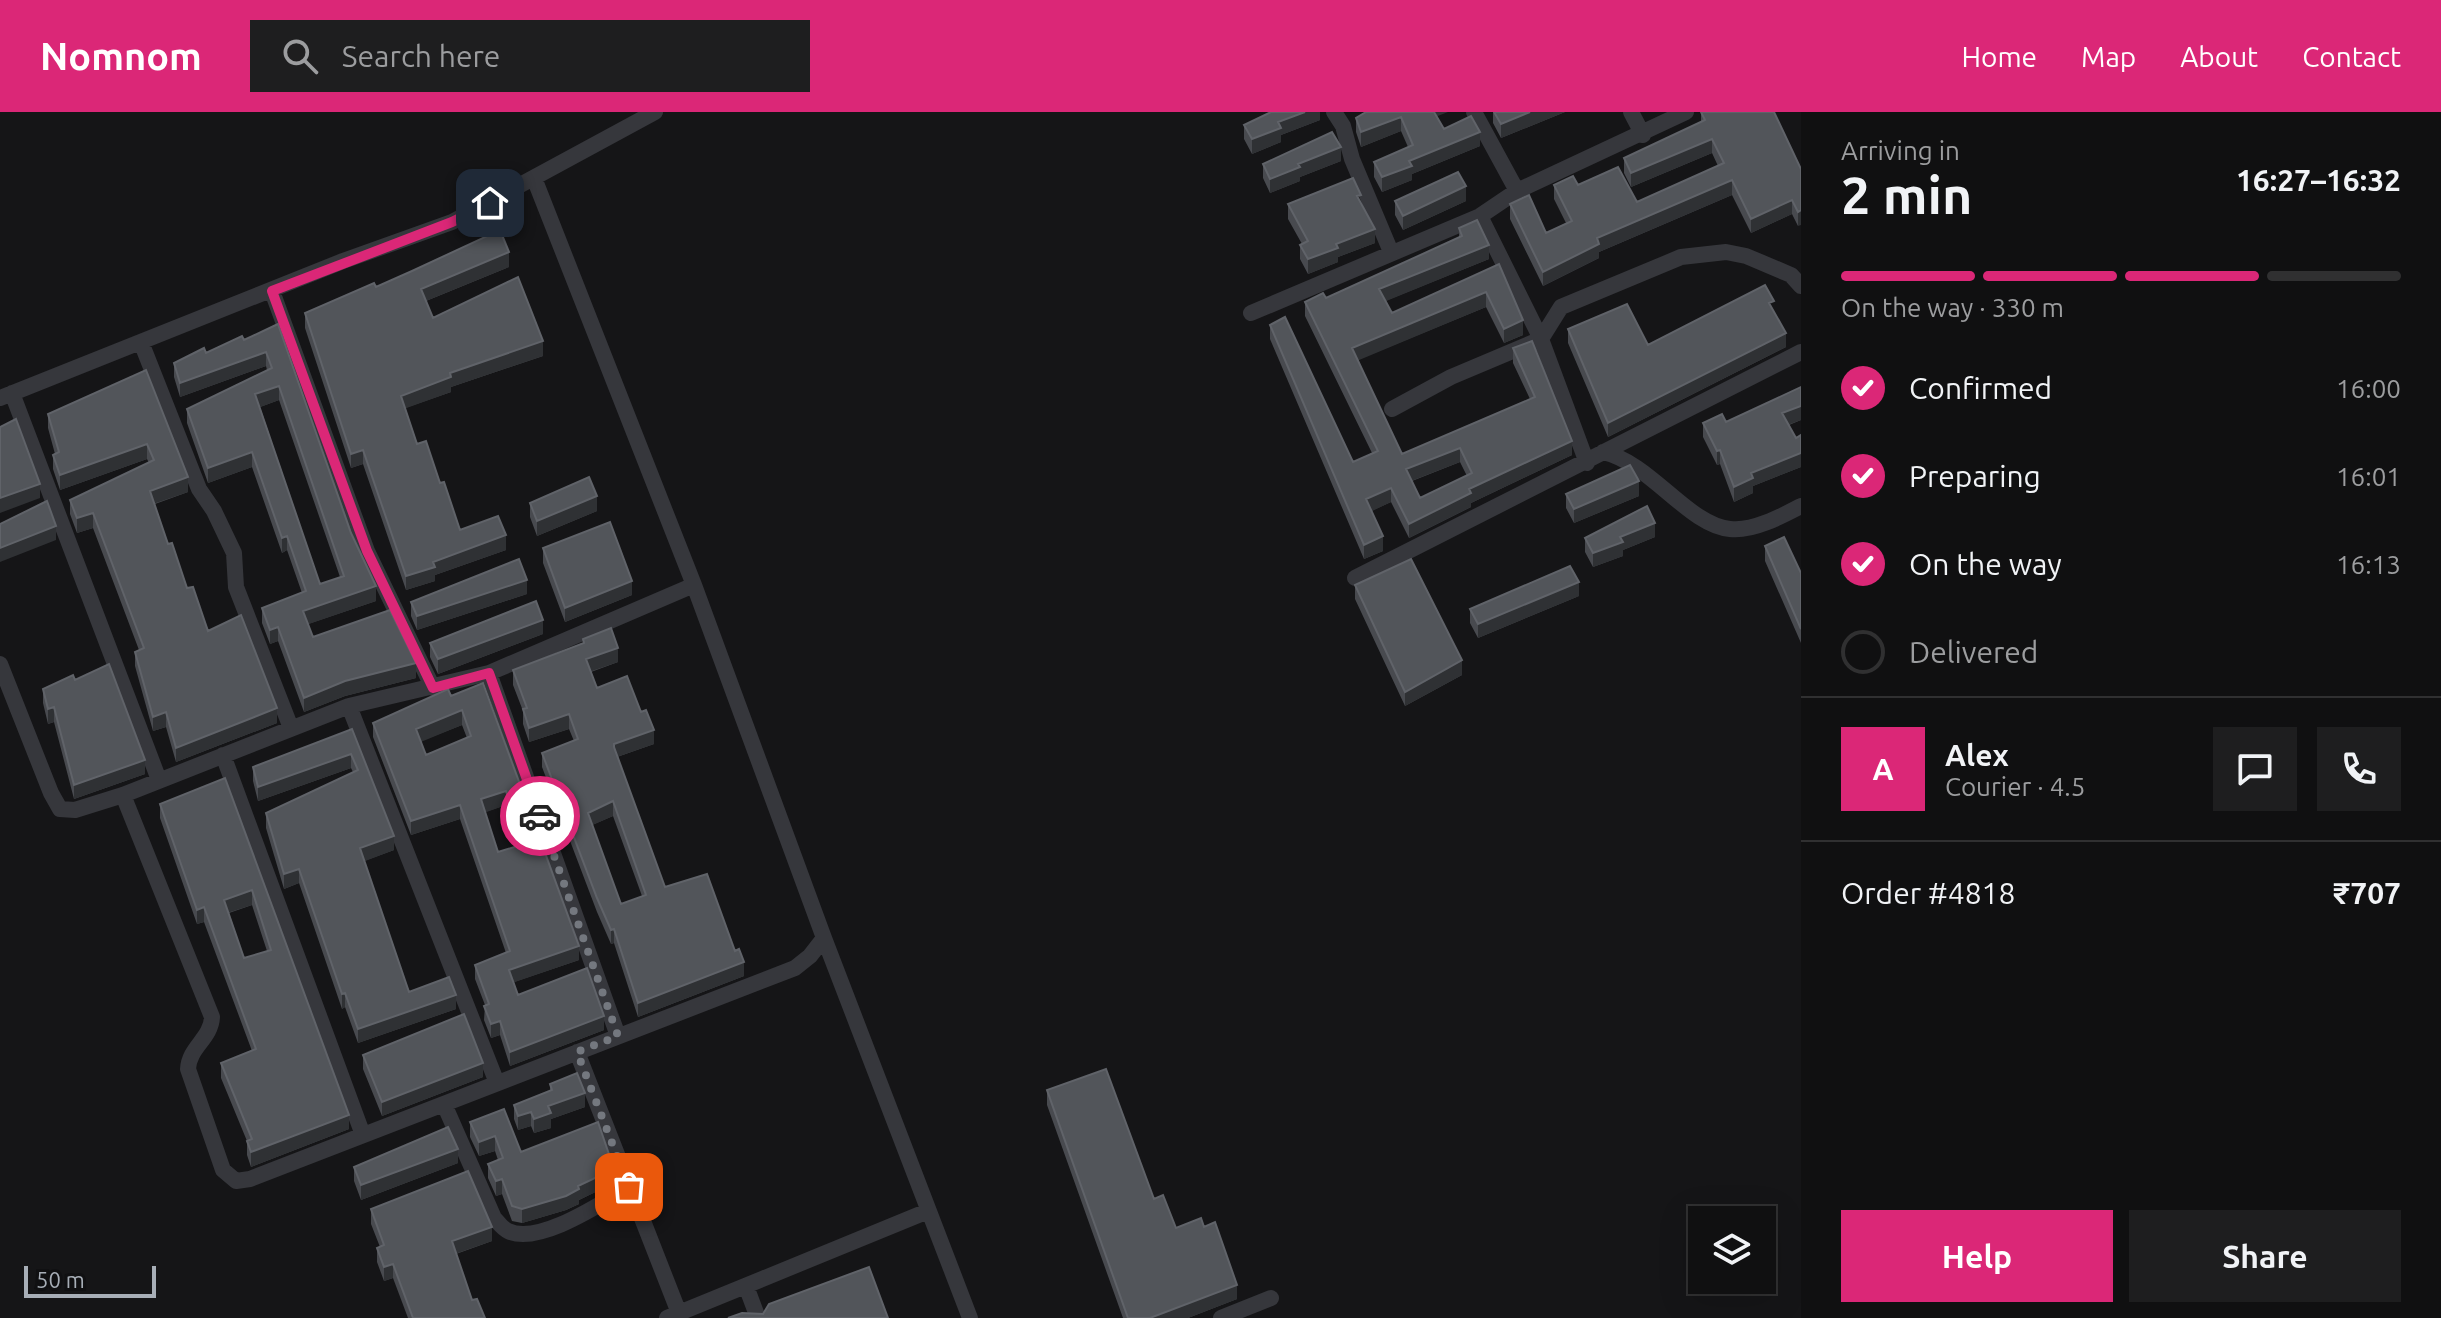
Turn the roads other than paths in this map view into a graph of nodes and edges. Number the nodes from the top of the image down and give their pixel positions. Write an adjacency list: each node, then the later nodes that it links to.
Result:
1 (655, 112): 7 (street)
2 (1474, 112): 8 (street)
3 (1631, 112): 6 (street)
4 (1686, 112): 6 (street)
5 (1345, 119): 10 (street)
6 (1643, 135): 8 (street)
7 (534, 178): 12 (street); 23 (street)
8 (1517, 191): 9 (street)
9 (1480, 216): 10 (street); 14 (street)
10 (1391, 252): 13 (street)
11 (1801, 286): 14 (street)
12 (272, 291): 15 (street); 26 (street)
13 (1251, 313)
14 (1541, 339): 18 (street); 20 (street)
15 (141, 342): 17 (street); 28 (street)
16 (1801, 352): 19 (street)
17 (6, 396): 30 (street)
18 (1392, 409)
19 (1603, 452): 20 (street); 21 (street)
20 (1587, 463): 22 (street)
21 (1801, 506)
22 (1355, 578)
23 (694, 585): 25 (street); 32 (street)
24 (0, 664): 31 (street)
25 (489, 673): 26 (street); 33 (street)
26 (433, 688): 27 (street)
27 (349, 706): 28 (street); 35 (street)
28 (291, 728): 29 (street)
29 (223, 755): 30 (street); 37 (street)
30 (159, 780): 31 (street)
31 (123, 795): 37 (street)
32 (824, 938): 33 (street); 39 (street)
33 (618, 1036): 34 (street)
34 (577, 1052): 35 (street); 38 (street)
35 (497, 1083): 36 (street)
36 (444, 1104): 37 (street); 38 (street)
37 (363, 1135)
38 (629, 1187): 42 (street)
39 (928, 1211): 40 (street); 44 (street)
40 (746, 1286): 42 (street); 43 (street)
41 (1271, 1298): 45 (street)
42 (673, 1316)
43 (758, 1318)
44 (970, 1318)
45 (1221, 1318)

